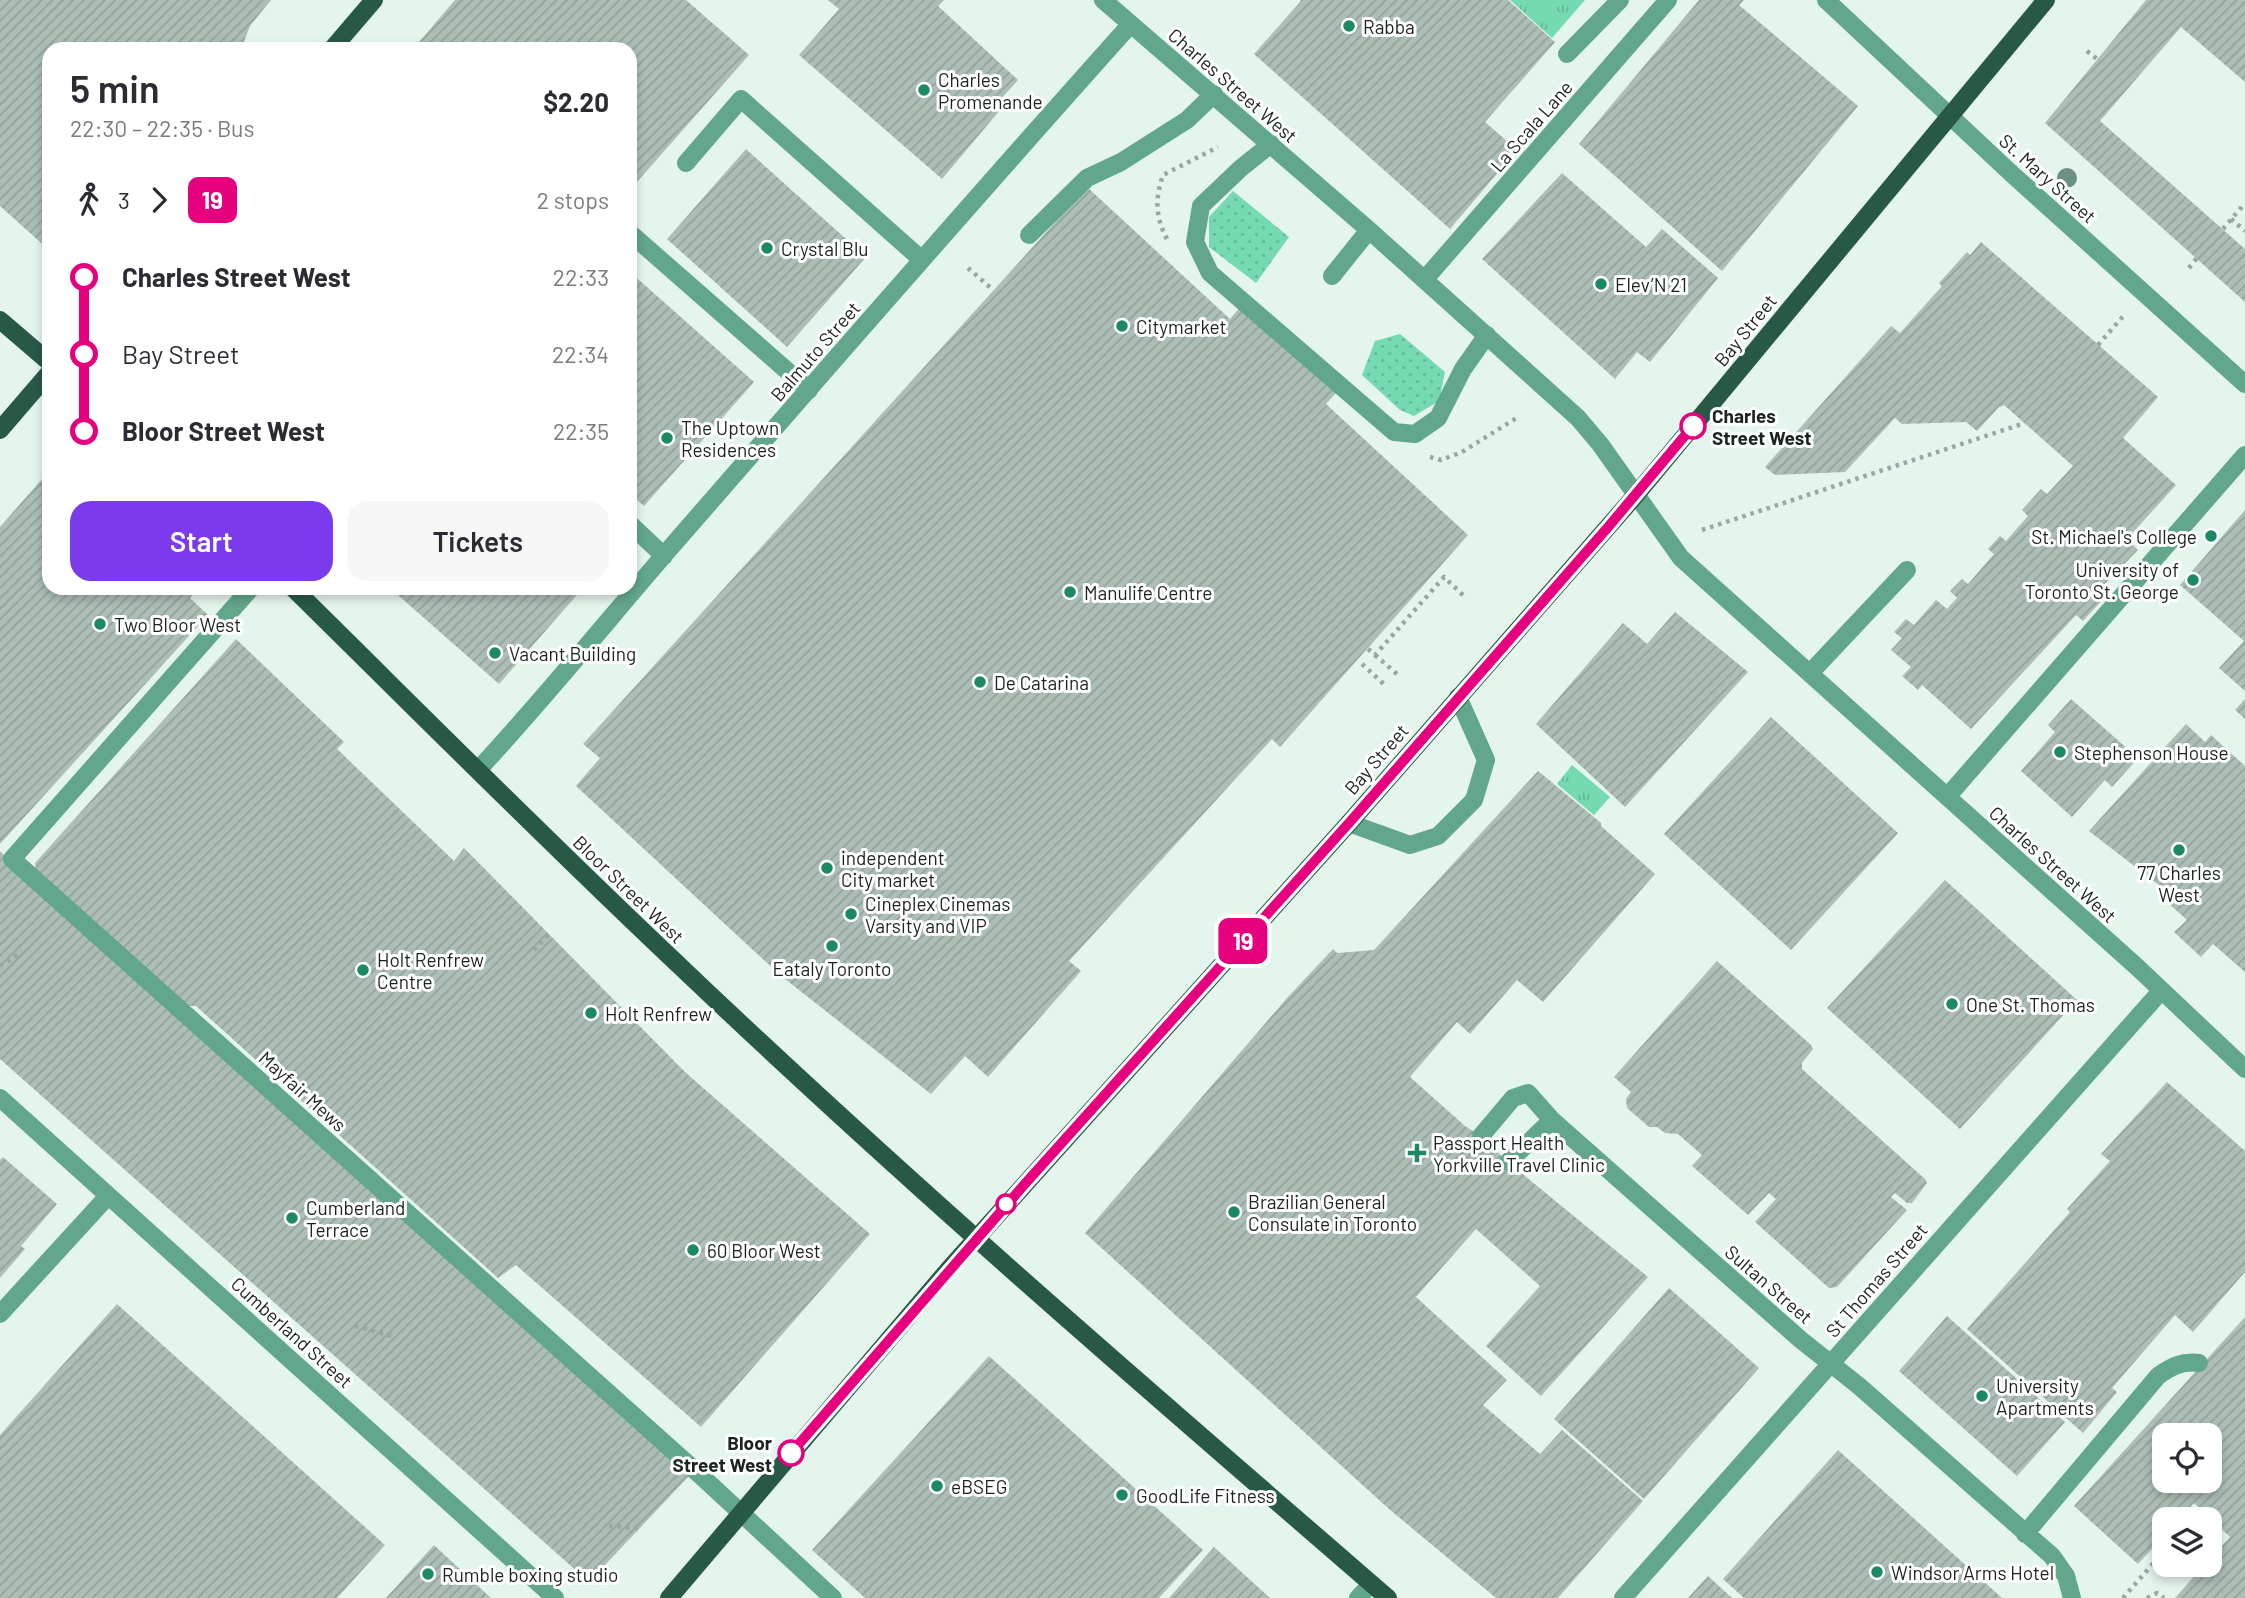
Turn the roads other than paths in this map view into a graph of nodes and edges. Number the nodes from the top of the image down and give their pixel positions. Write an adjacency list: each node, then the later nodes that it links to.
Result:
1 (374, 0): 8 (main road)
2 (1103, 0): 7 (street, Charles Street West)
3 (1620, 0): 9 (street)
4 (1825, 0): 11 (street, St. Mary Street)
5 (2046, 0): 11 (main road, Bay Street)
6 (1662, 1): 19 (street, La Scala Lane)
7 (1130, 25): 10 (street, Charles Street West); 17 (street, Balmuto Street)
8 (338, 42)
9 (1567, 54)
10 (1214, 94): 12 (street, Charles Street West); 15 (street)
11 (1951, 116): 24 (street, St. Mary Street); 28 (main road, Bay Street)
12 (1271, 144): 14 (street, Charles Street West); 21 (street)
13 (686, 163): 17 (street)
14 (1369, 230): 18 (street); 19 (street, Charles Street West)
15 (1029, 235)
16 (637, 239): 25 (street)
17 (922, 260): 25 (street, Balmuto Street)
18 (1332, 276)
19 (1425, 279): 21 (street, Charles Street West)
20 (0, 320): 22 (main road)
21 (1487, 335): 28 (street, Charles Street West)
22 (42, 356)
23 (42, 381): 26 (main road)
24 (2245, 384)
25 (809, 390): 30 (street, Balmuto Street)
26 (0, 430)
27 (2245, 455): 39 (street)
28 (1635, 496): 36 (street, Charles Street West); 37 (main road, Bay Street)
29 (637, 531): 30 (street)
30 (664, 556): 32 (street, Balmuto Street)
31 (1907, 570): 36 (street)
32 (637, 588)
33 (245, 595): 52 (street, Mayfair Mews)
34 (300, 595): 38 (main road, Bloor Street West)
35 (631, 595): 38 (street, Balmuto Street)
36 (1810, 673): 39 (street, Charles Street West)
37 (1458, 697): 40 (main road, Bay Street); 40 (street)
38 (478, 770): 48 (main road, Bloor Street West)
39 (1947, 797): 41 (street, Charles Street West)
40 (1349, 823): 48 (main road, Bay Street)
41 (2161, 991): 42 (street, Charles Street West); 51 (street, St Thomas Street)
42 (2245, 1069)
43 (0, 1098): 47 (street, Cumberland Street)
44 (1552, 1120): 45 (street, Sultan Street); 46 (street); 51 (street, Sultan Street)
45 (1480, 1136)
46 (1508, 1162)
47 (108, 1196): 49 (street); 55 (street, Cumberland Street)
48 (976, 1239): 52 (main road, Bay Street); 54 (main road, Bloor Street West)
49 (0, 1314)
50 (2199, 1363): 53 (street)
51 (1831, 1364): 53 (street, Sultan Street); 60 (street, St Thomas Street)
52 (741, 1513): 56 (main road, Bay Street); 57 (street, Mayfair Mews)
53 (2025, 1534): 61 (street, Sultan Street)
54 (1371, 1584): 58 (street); 59 (main road, Bloor Street West)
55 (555, 1598)
56 (669, 1598)
57 (832, 1598)
58 (1359, 1598)
59 (1388, 1598)
60 (1623, 1598)
61 (2072, 1598)

